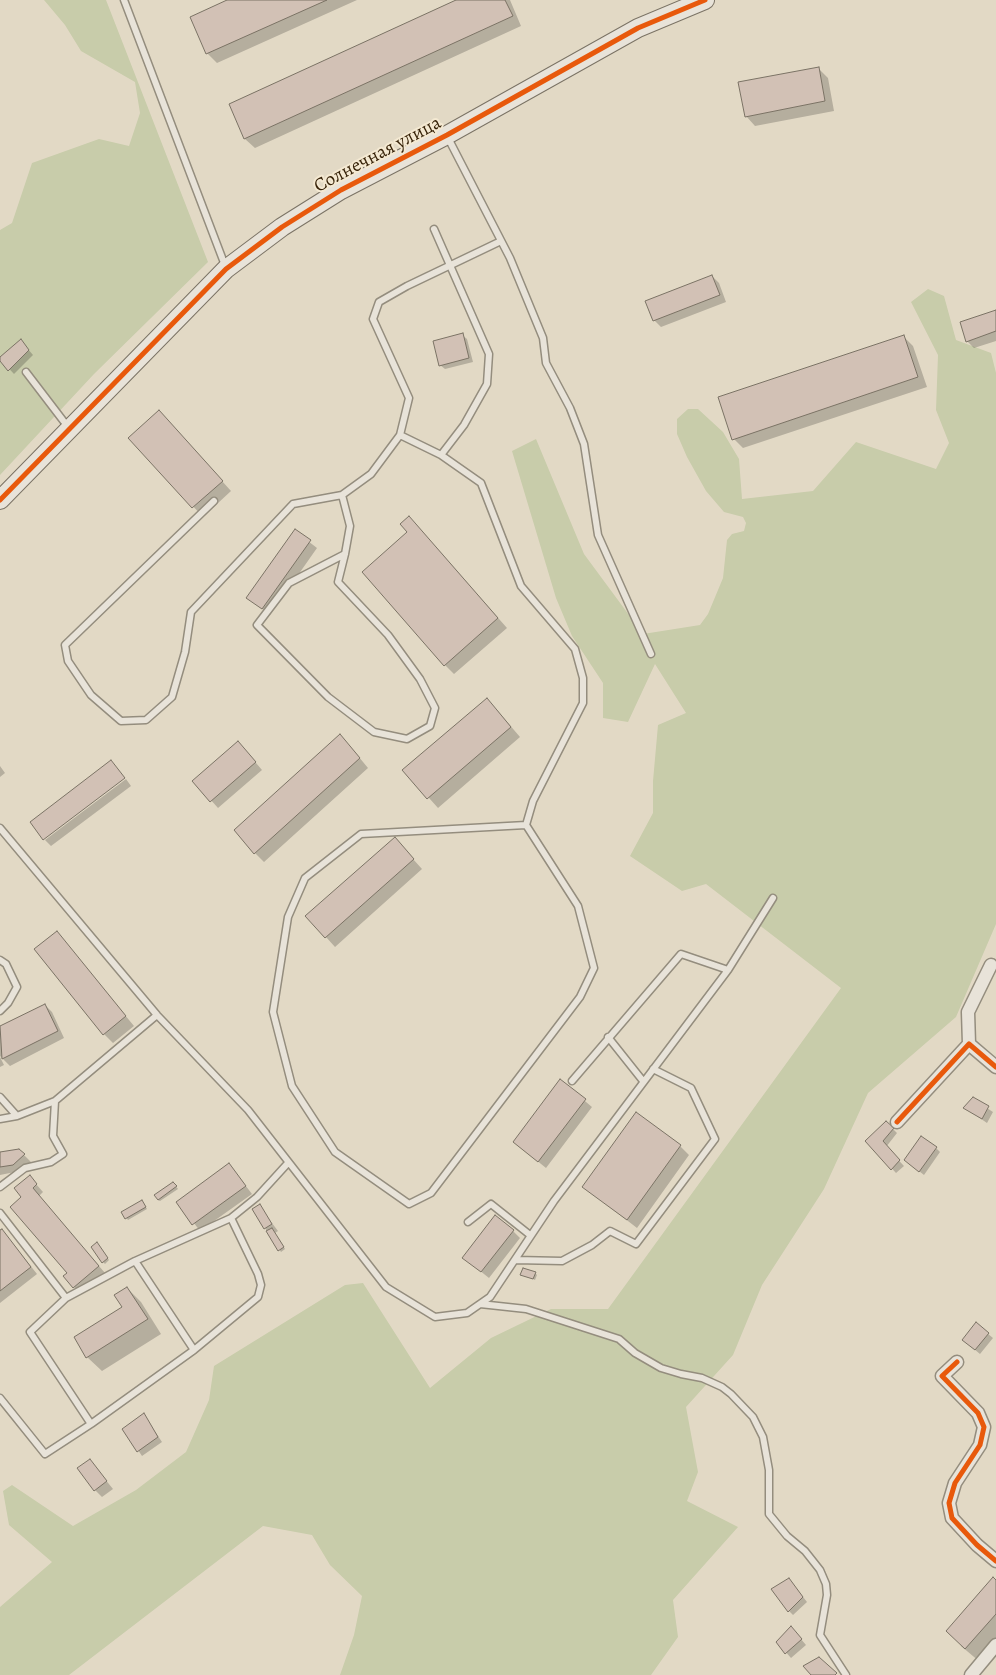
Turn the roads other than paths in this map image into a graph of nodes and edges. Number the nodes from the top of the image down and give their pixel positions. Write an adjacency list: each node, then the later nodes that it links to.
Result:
1 (124, 0): 7 (lane)
2 (705, 0): 3 (street, Солнечная улица)
3 (446, 135): 5 (lane); 7 (street, Солнечная улица)
4 (434, 229): 6 (lane)
5 (501, 241): 6 (lane); 16 (lane)
6 (450, 266): 10 (lane); 11 (lane)
7 (226, 269): 9 (street, Солнечная улица)
8 (26, 372): 9 (lane)
9 (69, 428): 13 (street, Солнечная улица)
10 (400, 435): 11 (lane); 12 (lane)
11 (441, 454): 17 (lane)
12 (342, 495): 14 (lane); 15 (lane)
13 (0, 500)
14 (214, 501)
15 (345, 554): 15 (lane)
16 (651, 654)
17 (526, 825): 17 (lane)
18 (0, 828): 24 (lane)
19 (773, 898): 22 (lane)
20 (0, 960): 23 (lane)
21 (991, 965): 26 (street)
22 (728, 970): 25 (lane); 28 (lane)
23 (0, 1011)
24 (157, 1015): 32 (lane); 36 (lane)
25 (608, 1037): 29 (lane); 30 (lane)
26 (969, 1044): 27 (street); 35 (street)
27 (996, 1067)
28 (653, 1069): 29 (lane); 42 (lane)
29 (643, 1080): 41 (lane)
30 (572, 1081)
31 (0, 1097): 33 (lane)
32 (55, 1102): 33 (lane); 37 (lane)
33 (17, 1116): 34 (lane)
34 (0, 1119)
35 (897, 1122)
36 (288, 1163): 39 (lane); 45 (lane)
37 (0, 1187)
38 (0, 1213): 44 (lane)
39 (231, 1218): 43 (lane); 46 (lane)
40 (468, 1222): 41 (lane)
41 (530, 1235): 42 (lane)
42 (516, 1260): 45 (lane)
43 (135, 1261): 44 (lane); 46 (lane)
44 (66, 1298): 49 (lane)
45 (480, 1304): 52 (lane)
46 (194, 1350): 49 (lane)
47 (957, 1362): 50 (street)
48 (0, 1398): 49 (lane)
49 (91, 1424)
50 (996, 1561)
51 (996, 1645): 53 (street)
52 (846, 1675)
53 (970, 1675)

